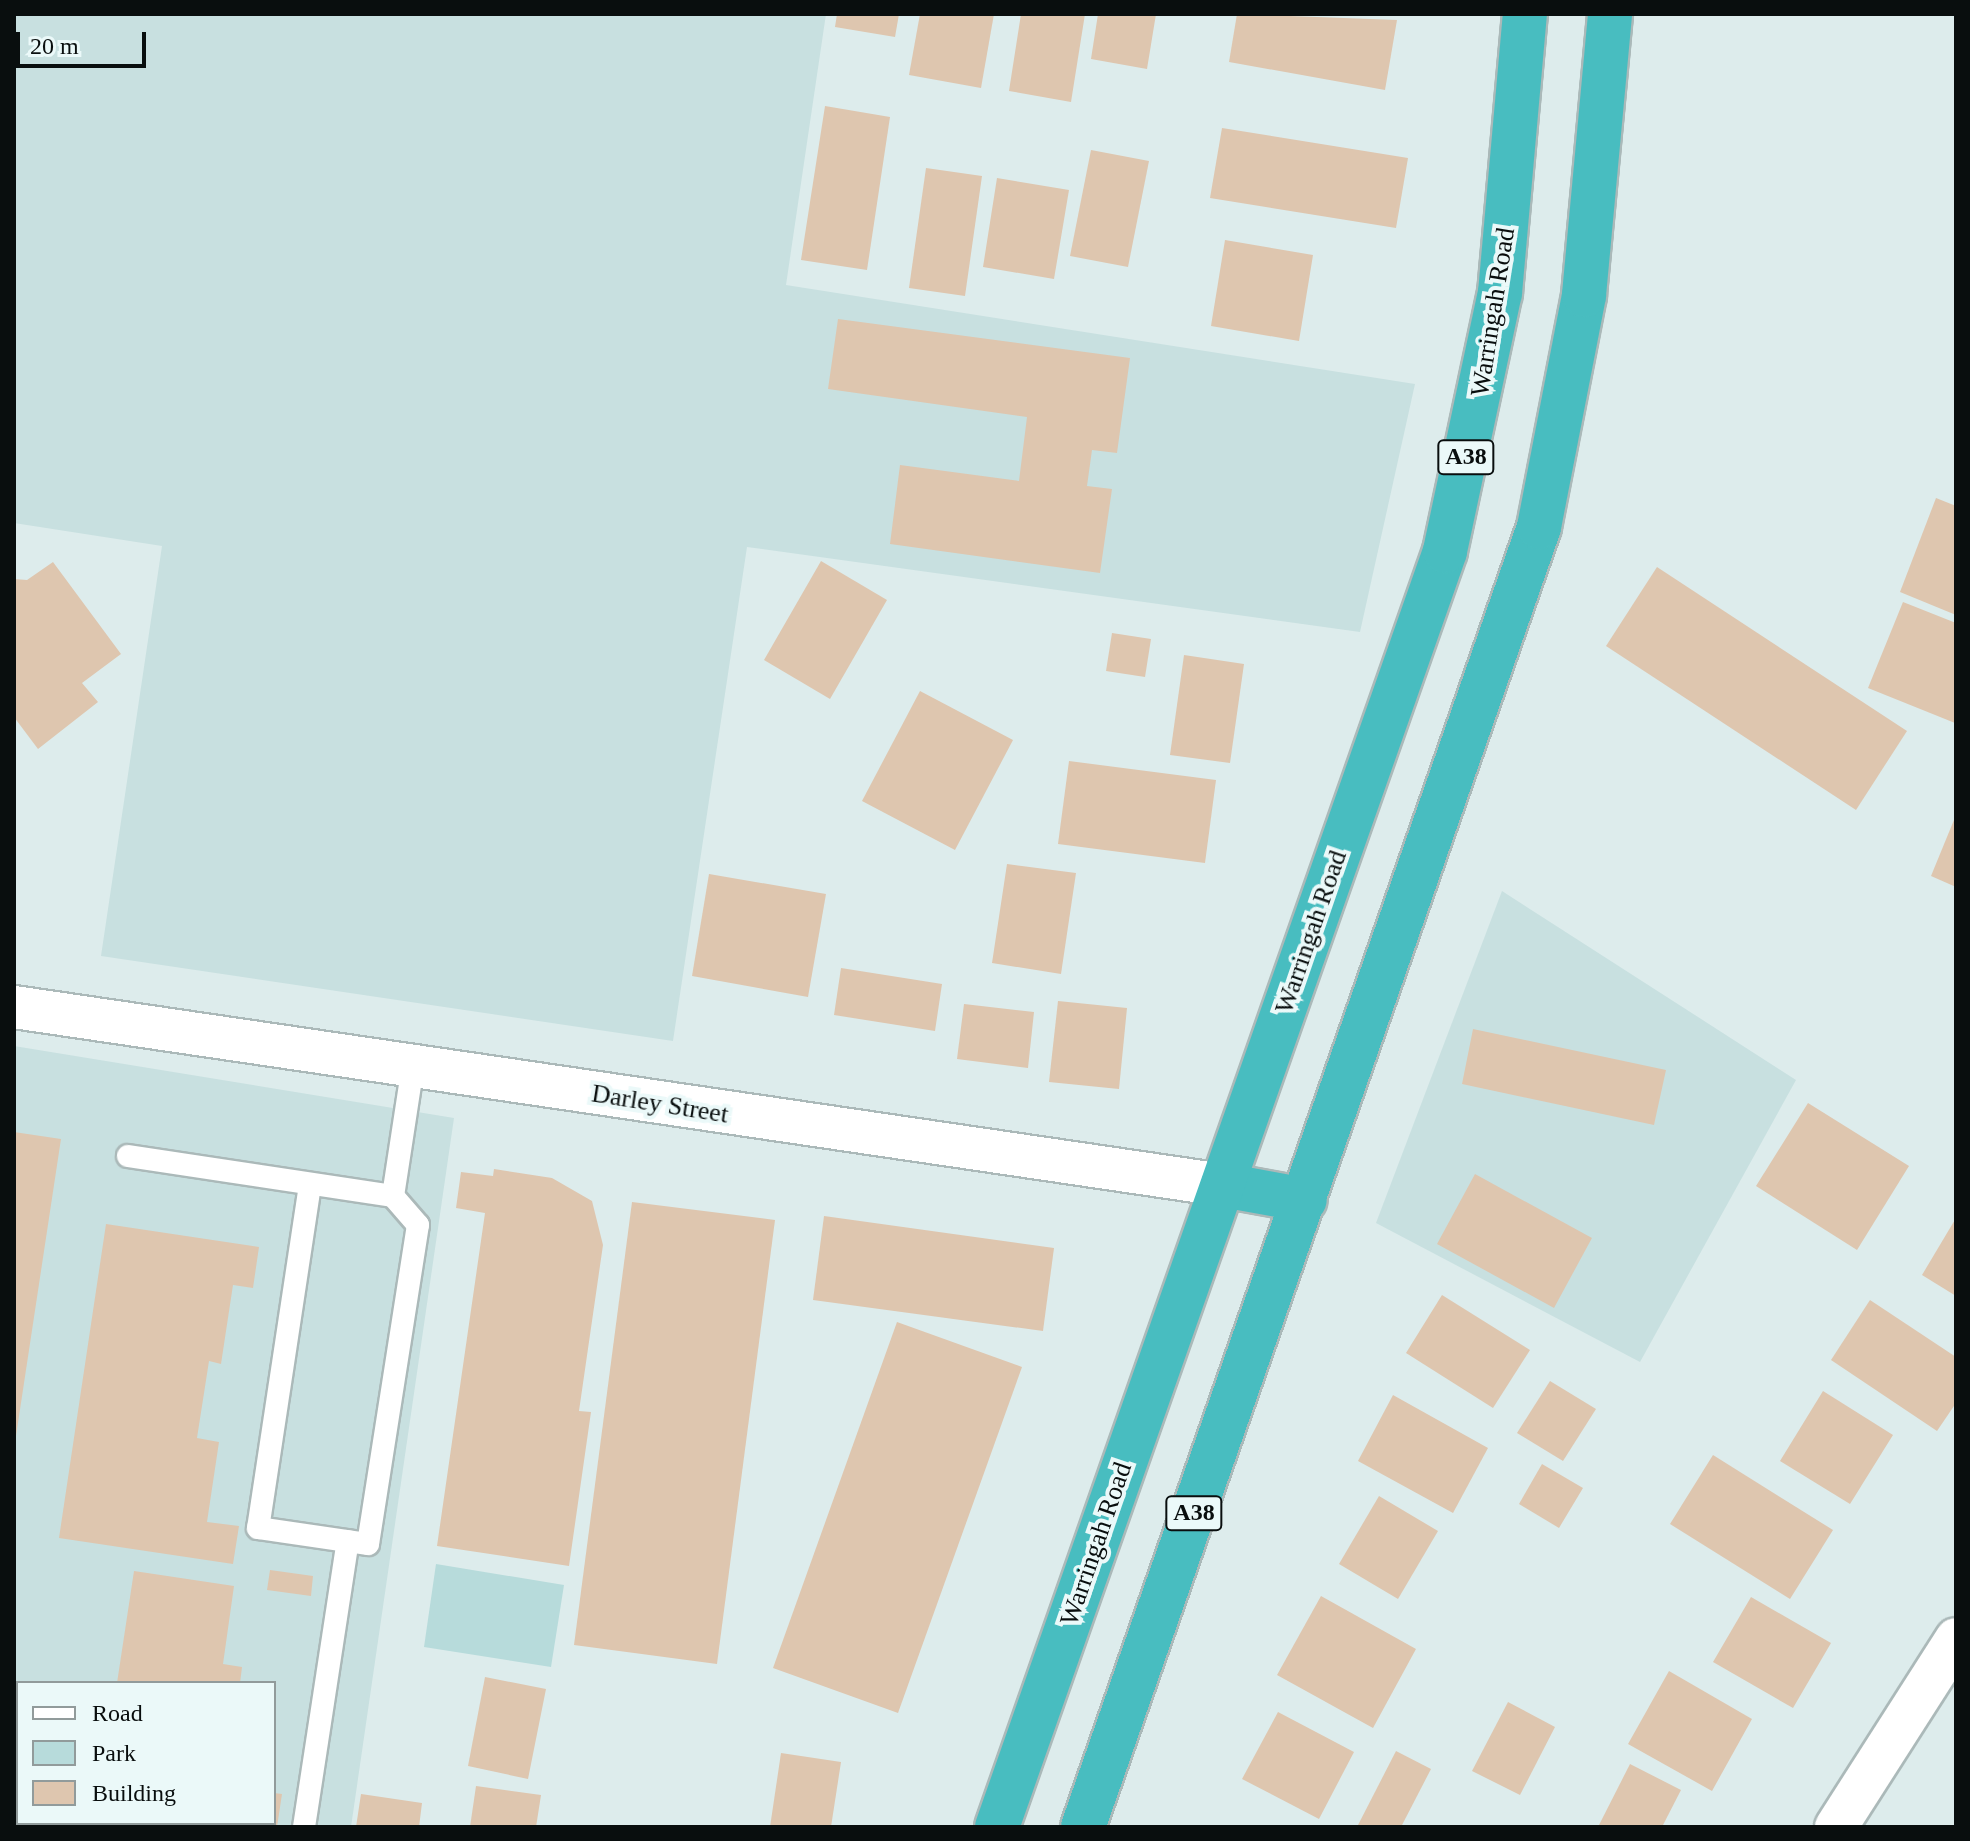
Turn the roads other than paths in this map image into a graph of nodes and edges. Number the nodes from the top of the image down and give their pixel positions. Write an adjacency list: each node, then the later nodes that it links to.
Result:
1 (1525, 14): 7 (highway, Warringah Road / A38)
2 (1610, 14): 9 (highway, A38)
3 (14, 1007): 4 (street, Darley Street)
4 (413, 1066): 7 (street, Darley Street); 8 (lane)
5 (128, 1156): 6 (lane)
6 (310, 1185): 8 (lane); 10 (lane)
7 (1223, 1185): 9 (highway, Darley Street); 13 (highway, Warringah Road / A38)
8 (393, 1196): 10 (lane)
9 (1305, 1200): 14 (highway, A38)
10 (348, 1541): 12 (lane)
11 (1956, 1639): 15 (street)
12 (304, 1827)
13 (997, 1827)
14 (1083, 1827)
15 (1836, 1827)

